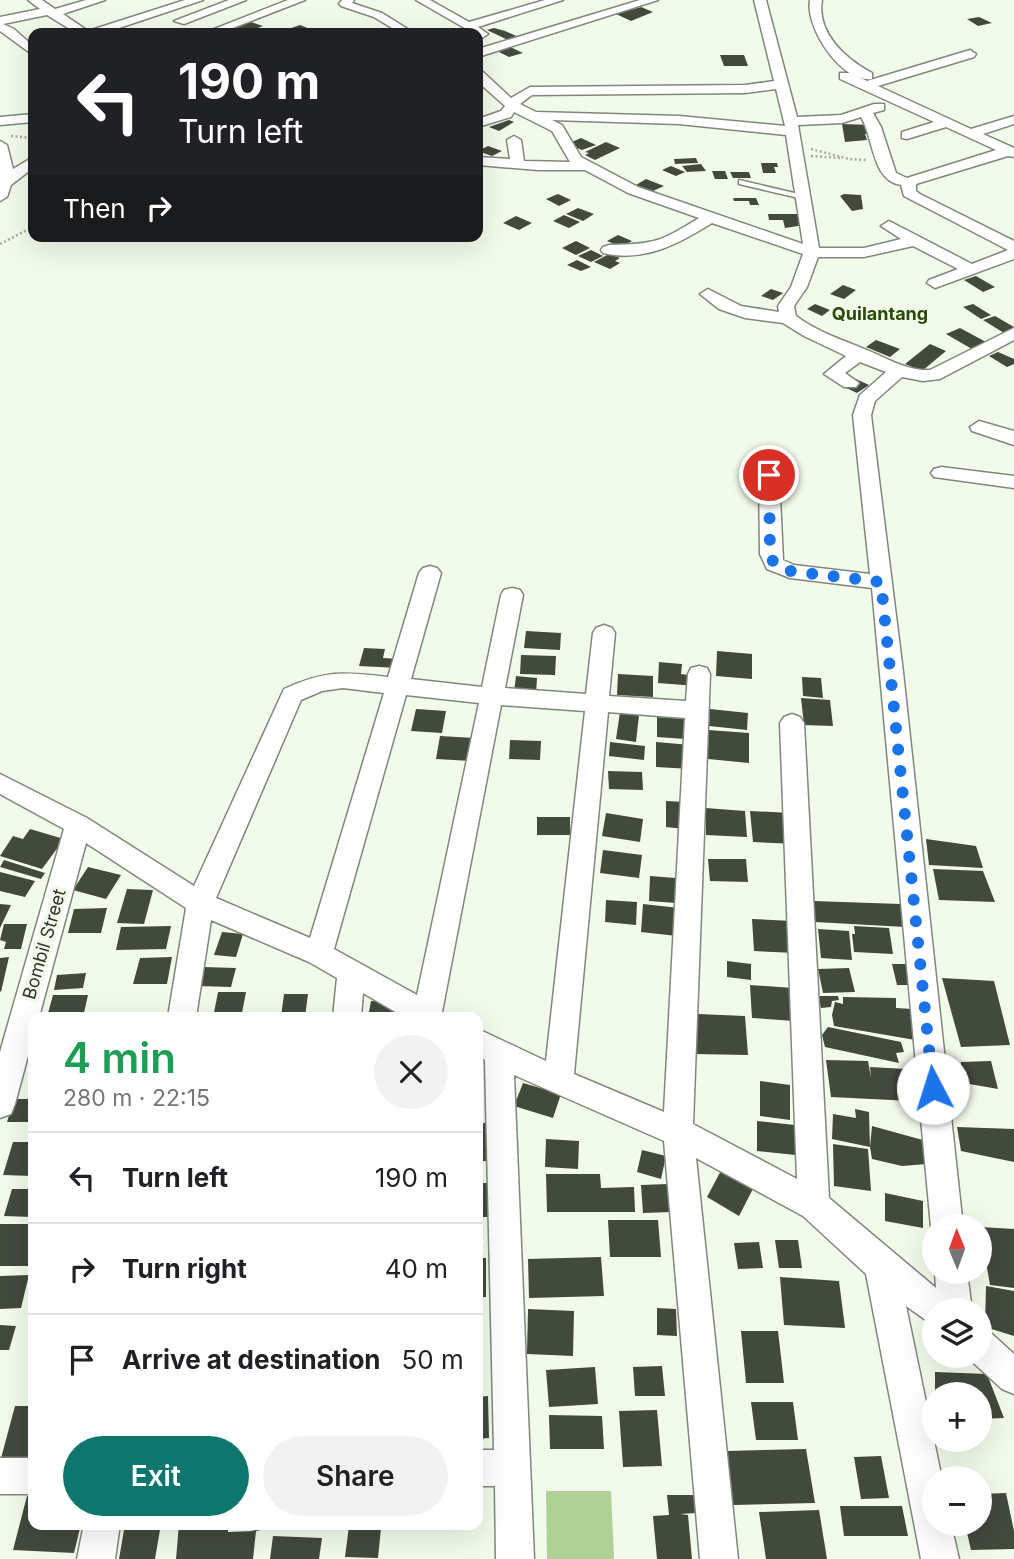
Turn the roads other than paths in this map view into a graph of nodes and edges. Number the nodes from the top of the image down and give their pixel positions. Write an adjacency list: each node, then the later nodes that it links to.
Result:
1 (34, 0): 12 (street)
2 (99, 0): 12 (street)
3 (197, 0): 18 (street)
4 (240, 0): 14 (street)
5 (299, 0): 19 (street)
6 (348, 0): 20 (street)
7 (422, 0): 15 (street)
8 (556, 0): 15 (street)
9 (652, 0): 23 (street)
10 (760, 0): 29 (street)
11 (816, 0): 30 (street)
12 (50, 12): 13 (street); 17 (street)
13 (0, 21)
14 (165, 26)
15 (468, 26): 21 (street)
16 (0, 27): 24 (street)
17 (76, 28)
18 (109, 28)
19 (223, 28)
20 (400, 28)
21 (471, 28)
22 (483, 35): 23 (street)
23 (502, 46): 25 (street)
24 (28, 47)
25 (483, 52)
26 (970, 54): 30 (street)
27 (845, 76): 30 (street)
28 (483, 80): 32 (street)
29 (781, 84): 32 (street); 40 (street)
30 (872, 84): 31 (street)
31 (898, 100): 33 (street); 39 (street)
32 (509, 109): 34 (street); 38 (street)
33 (865, 112): 40 (street); 52 (street)
34 (534, 116): 40 (street); 49 (street)
35 (28, 118): 36 (street)
36 (1, 120): 44 (street)
37 (1014, 120): 41 (street)
38 (483, 121)
39 (945, 123): 41 (street); 42 (street)
40 (791, 126): 54 (street)
41 (971, 134): 45 (street)
42 (907, 135)
43 (514, 140): 48 (street)
44 (1, 142): 50 (street)
45 (1011, 152): 52 (street)
46 (483, 161): 48 (street)
47 (28, 163): 50 (street)
48 (518, 164): 49 (street)
49 (587, 166): 55 (street)
50 (4, 174): 53 (street)
51 (742, 182): 54 (lane)
52 (908, 182): 58 (street)
53 (21, 189)
54 (803, 197): 60 (street)
55 (711, 217): 59 (street); 60 (street)
56 (889, 226): 57 (street)
57 (914, 240): 60 (street); 62 (street)
58 (1014, 247)
59 (609, 250)
60 (812, 252): 65 (street)
61 (1014, 253): 62 (street)
62 (971, 270): 63 (street)
63 (935, 283)
64 (708, 294): 65 (street)
65 (788, 318): 67 (street)
66 (1014, 333): 68 (street)
67 (860, 353): 68 (street); 69 (street)
68 (899, 370): 76 (street)
69 (850, 383)
70 (979, 427): 71 (street)
71 (1014, 439)
72 (942, 473): 74 (street)
73 (769, 475): 76 (street)
74 (1014, 482)
75 (430, 573): 80 (street)
76 (881, 582): 100 (street)
77 (512, 595): 81 (street)
78 (604, 633): 82 (street)
79 (699, 674): 83 (street)
80 (397, 687): 81 (street); 87 (street); 88 (street)
81 (492, 696): 82 (street); 93 (street)
82 (598, 703): 83 (street); 96 (street)
83 (697, 710): 98 (street)
84 (792, 723): 99 (street)
85 (0, 783): 86 (street)
86 (78, 825): 87 (street); 95 (street, Bombil Street)
87 (200, 903): 88 (street); 90 (street)
88 (319, 954): 89 (street)
89 (351, 974): 91 (street); 92 (street)
90 (183, 1012)
91 (347, 1012)
92 (421, 1012)
93 (429, 1012)
94 (488, 1048): 96 (street); 105 (street)
95 (6, 1062): 97 (street, Bombil Street)
96 (559, 1082): 98 (street)
97 (0, 1104)
98 (677, 1132): 99 (street); 111 (street)
99 (814, 1205): 101 (street)
100 (946, 1214)
101 (881, 1265): 102 (street); 112 (street)
102 (922, 1298)
103 (992, 1357): 104 (street)
104 (1014, 1377)
105 (495, 1468): 110 (street)
106 (0, 1476): 107 (street)
107 (28, 1476)
108 (101, 1530): 109 (street)
109 (96, 1559)
110 (515, 1559)
111 (719, 1559)
112 (940, 1559)

